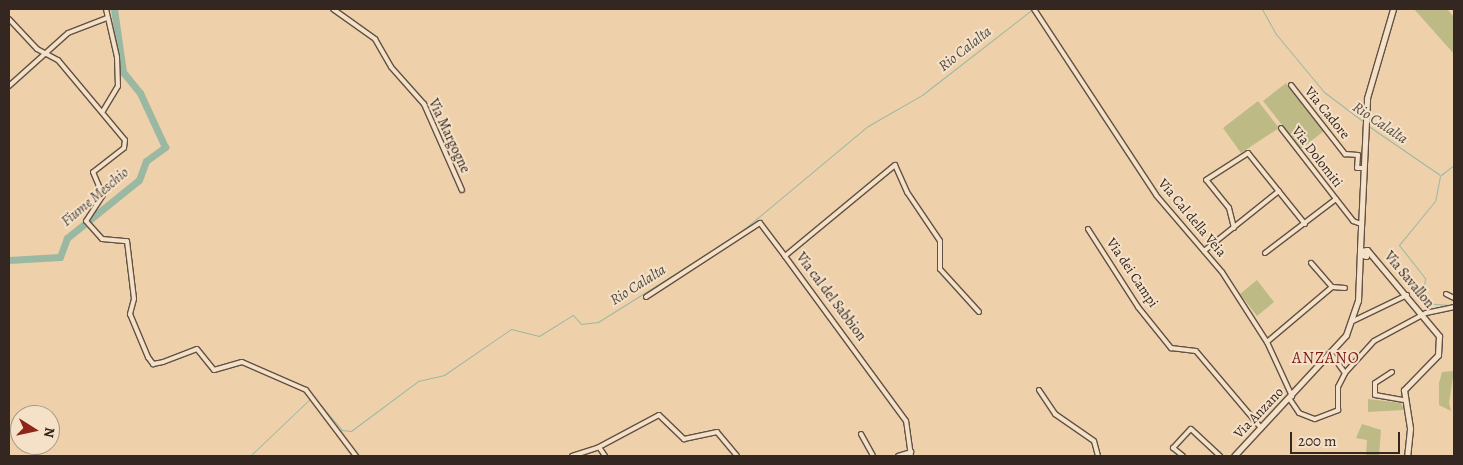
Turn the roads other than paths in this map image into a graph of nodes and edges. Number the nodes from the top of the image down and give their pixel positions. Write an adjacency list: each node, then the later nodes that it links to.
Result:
1 (106, 9): 5 (street)
2 (333, 9): 13 (street, Via Margogne)
3 (1393, 9): 12 (main road)
4 (1035, 10): 22 (street, Via Cal della Veia)
5 (107, 18): 7 (street); 10 (street)
6 (9, 19): 7 (street)
7 (43, 52): 9 (street); 10 (street)
8 (1290, 85): 12 (street, Via Cadore)
9 (9, 86)
10 (103, 111): 48 (street)
11 (1281, 128): 15 (street, Via Dolomiti)
12 (1363, 168): 16 (main road)
13 (462, 190)
14 (1279, 191): 18 (street); 21 (street); 21 (street)
15 (1336, 199): 17 (street, Via Dolomiti); 18 (street)
16 (1361, 217): 17 (street); 19 (main road)
17 (1350, 218): 19 (street)
18 (1305, 224): 23 (street)
19 (1361, 224): 24 (main road)
20 (1088, 228): 44 (street, Via dei Campi)
21 (1234, 228): 22 (street)
22 (1204, 251): 37 (street, Via Cal della Veia)
23 (1266, 253)
24 (1364, 253): 29 (main road, Via Savallon); 36 (main road, Via Anzano)
25 (785, 256): 31 (street); 34 (street, Via cal del Sabbion); 47 (street, Via cal del Sabbion)
26 (1311, 263): 27 (street)
27 (1332, 286): 28 (street); 37 (street)
28 (1345, 288)
29 (1407, 294): 35 (main road, Via Savallon); 36 (street)
30 (1446, 294): 32 (street)
31 (646, 297)
32 (1454, 298)
33 (1454, 307): 35 (street)
34 (979, 312)
35 (1424, 314): 40 (street); 43 (main road, Via Savallon)
36 (1353, 321): 38 (main road, Via Anzano)
37 (1267, 342): 42 (street, Via Cal della Veia)
38 (1331, 354): 40 (street); 42 (main road, Via Anzano)
39 (1392, 372): 43 (street)
40 (1345, 373): 42 (street)
41 (1039, 390): 54 (street)
42 (1290, 397): 44 (main road, Via Anzano)
43 (1403, 400): 58 (main road)
44 (1261, 428): 57 (main road, Via Anzano)
45 (861, 434): 52 (street)
46 (599, 447): 49 (street); 50 (street); 51 (street)
47 (911, 454): 53 (street)
48 (356, 456)
49 (572, 456)
50 (605, 456)
51 (737, 456)
52 (873, 456)
53 (898, 456)
54 (1098, 456)
55 (1182, 456): 56 (street)
56 (1220, 456)
57 (1234, 456)
58 (1407, 456)

